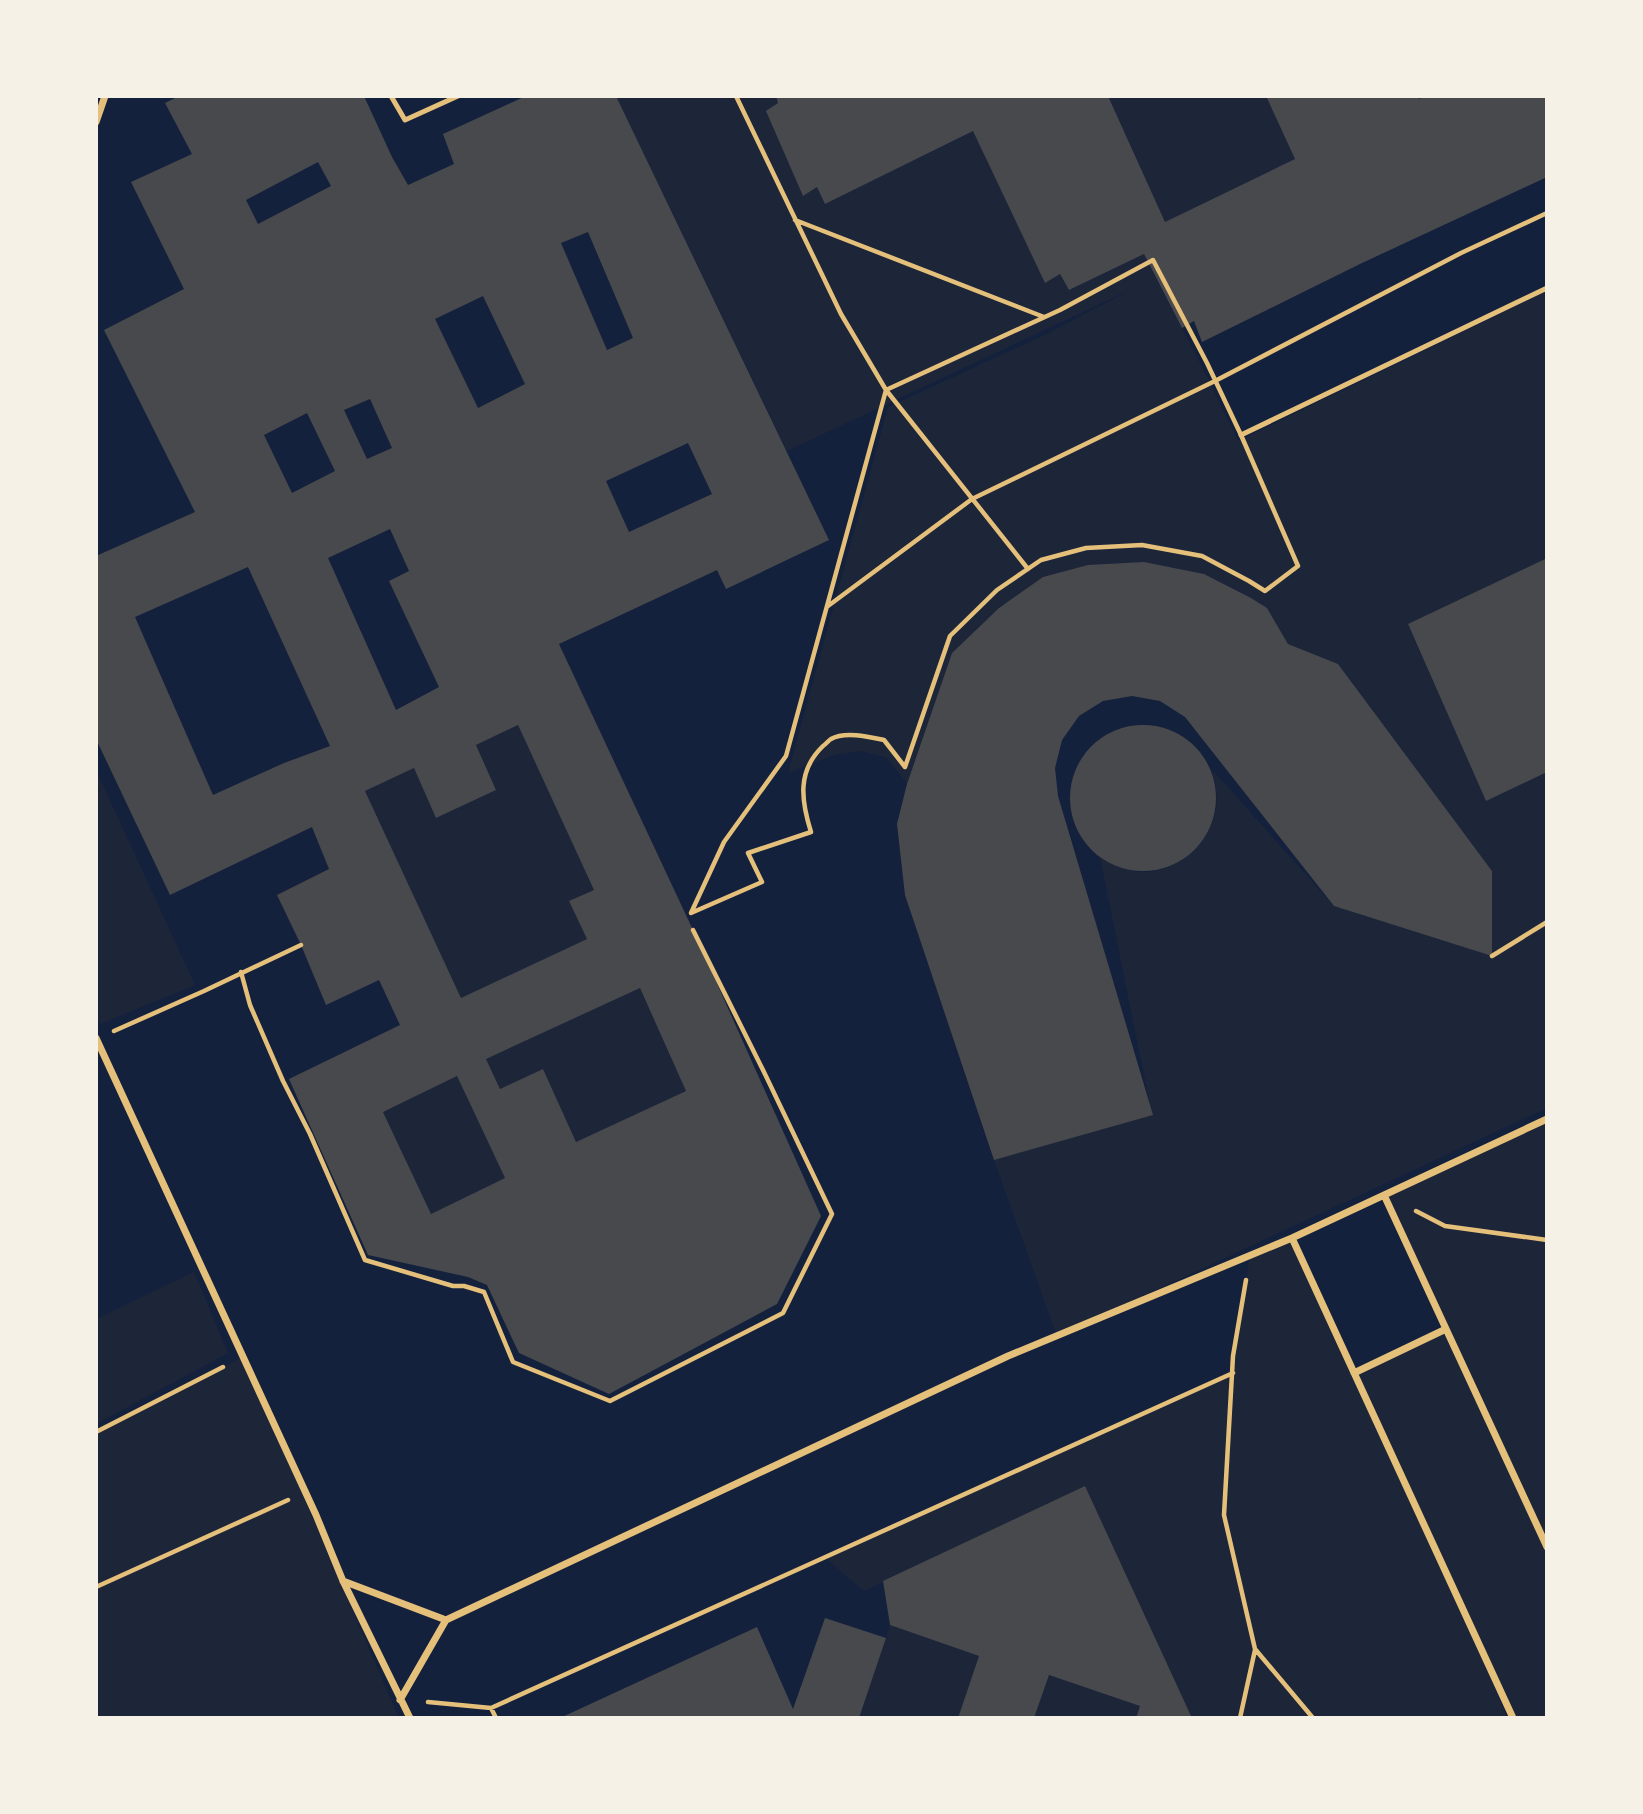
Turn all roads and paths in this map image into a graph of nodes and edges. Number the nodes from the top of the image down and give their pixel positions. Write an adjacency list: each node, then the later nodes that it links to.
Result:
1 (105, 96): 5 (street)
2 (391, 96): 3 (lane)
3 (458, 96)
4 (736, 96): 7 (path)
5 (96, 122)
6 (1547, 213): 10 (path)
7 (795, 220): 9 (path); 11 (path)
8 (1547, 288): 12 (lane)
9 (1045, 317): 10 (path); 11 (path)
10 (1215, 381): 12 (path); 13 (path)
11 (886, 390): 13 (path); 15 (path)
12 (1241, 435): 14 (path)
13 (972, 499): 14 (path); 15 (path)
14 (1028, 569): 15 (path)
15 (827, 607)
16 (1547, 922): 19 (path)
17 (693, 930): 20 (path)
18 (301, 944): 20 (path)
19 (1492, 956)
20 (241, 972): 21 (path)
21 (97, 1039): 28 (street)
22 (1547, 1119): 23 (street)
23 (1384, 1195): 24 (street); 25 (path); 27 (street)
24 (1292, 1238): 26 (street); 30 (street)
25 (1547, 1240)
26 (1250, 1255): 29 (path); 36 (street)
27 (1446, 1329): 30 (street); 33 (street)
28 (243, 1357): 31 (path); 32 (street)
29 (1233, 1373): 37 (path); 39 (path)
30 (1354, 1373): 44 (street)
31 (96, 1432)
32 (305, 1492): 34 (street); 35 (path)
33 (1547, 1547)
34 (343, 1581): 36 (street); 38 (street)
35 (96, 1587)
36 (446, 1620): 38 (street)
37 (1255, 1649): 42 (path); 43 (path)
38 (400, 1700): 39 (path); 40 (street)
39 (491, 1708): 41 (path)
40 (410, 1718)
41 (496, 1718)
42 (1240, 1718)
43 (1313, 1718)
44 (1513, 1718)

